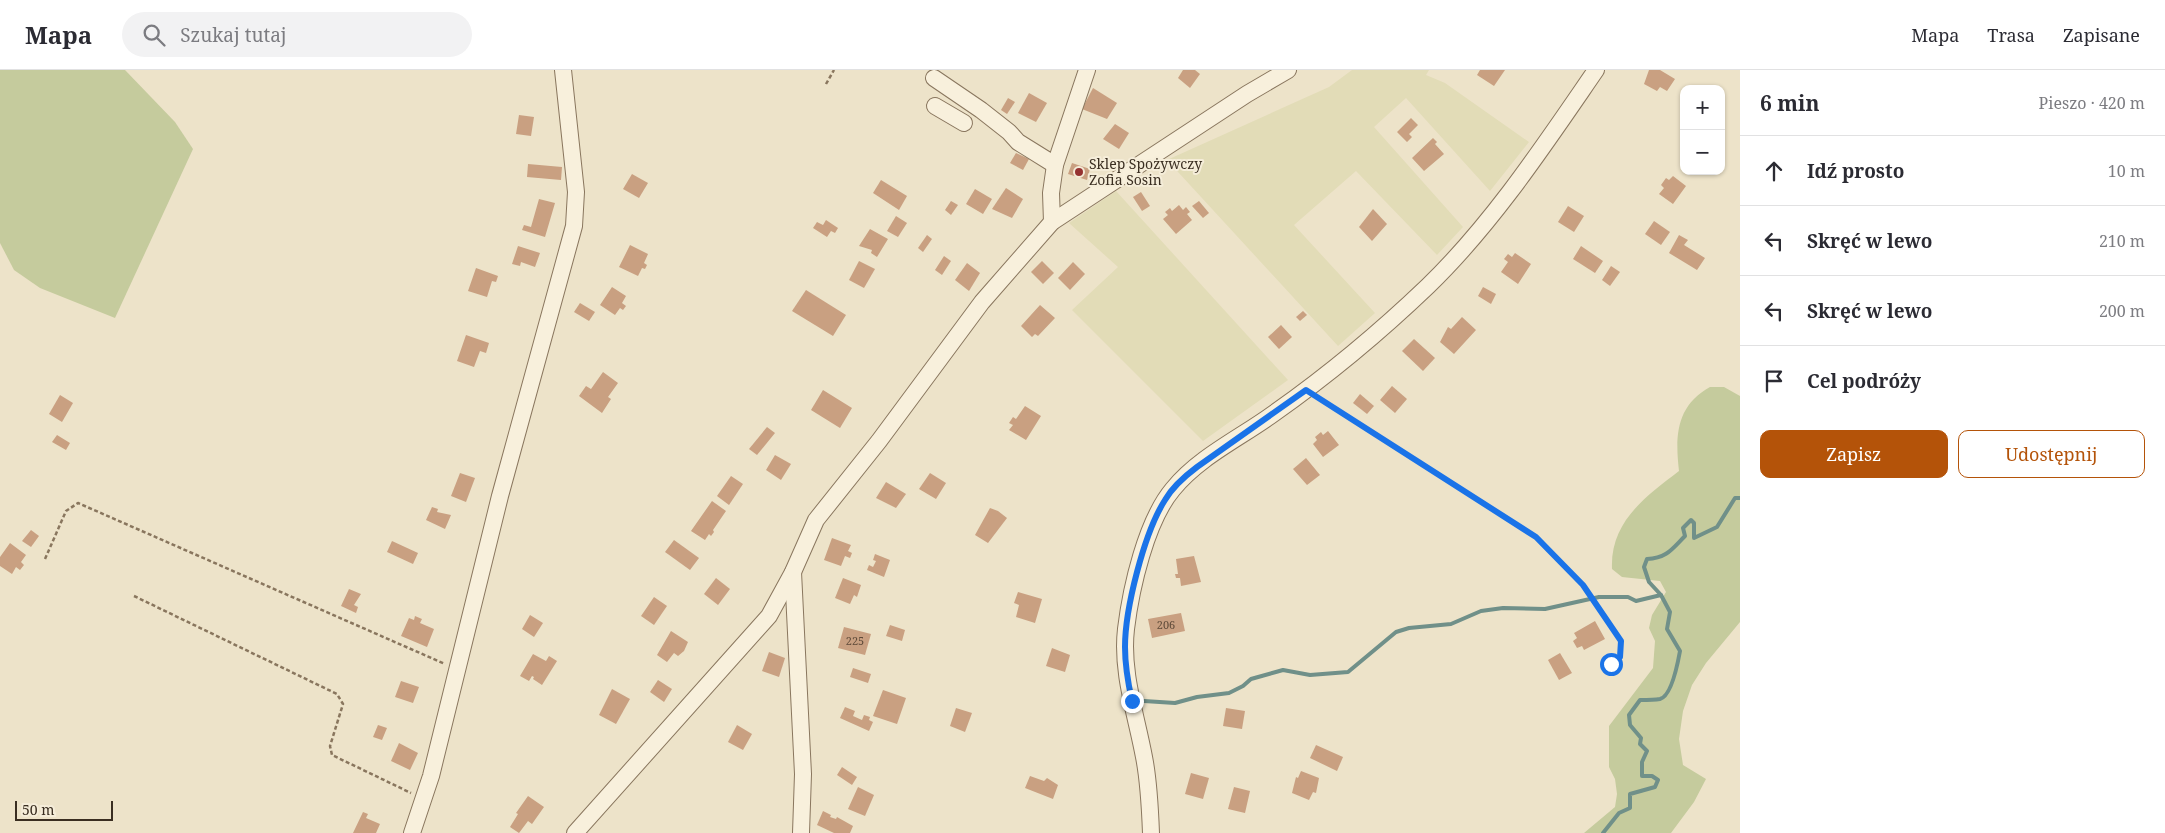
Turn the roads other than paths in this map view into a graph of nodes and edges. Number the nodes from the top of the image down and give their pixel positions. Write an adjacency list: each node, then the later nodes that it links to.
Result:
1 (563, 70): 11 (street)
2 (1087, 70): 8 (street)
3 (1288, 70): 9 (street)
4 (1596, 70): 14 (street)
5 (934, 78): 8 (street)
6 (935, 106): 7 (street)
7 (964, 123)
8 (1055, 166): 9 (street)
9 (1052, 222): 10 (street)
10 (793, 572): 12 (street); 13 (street)
11 (412, 833)
12 (575, 833)
13 (801, 833)
14 (1151, 833)

